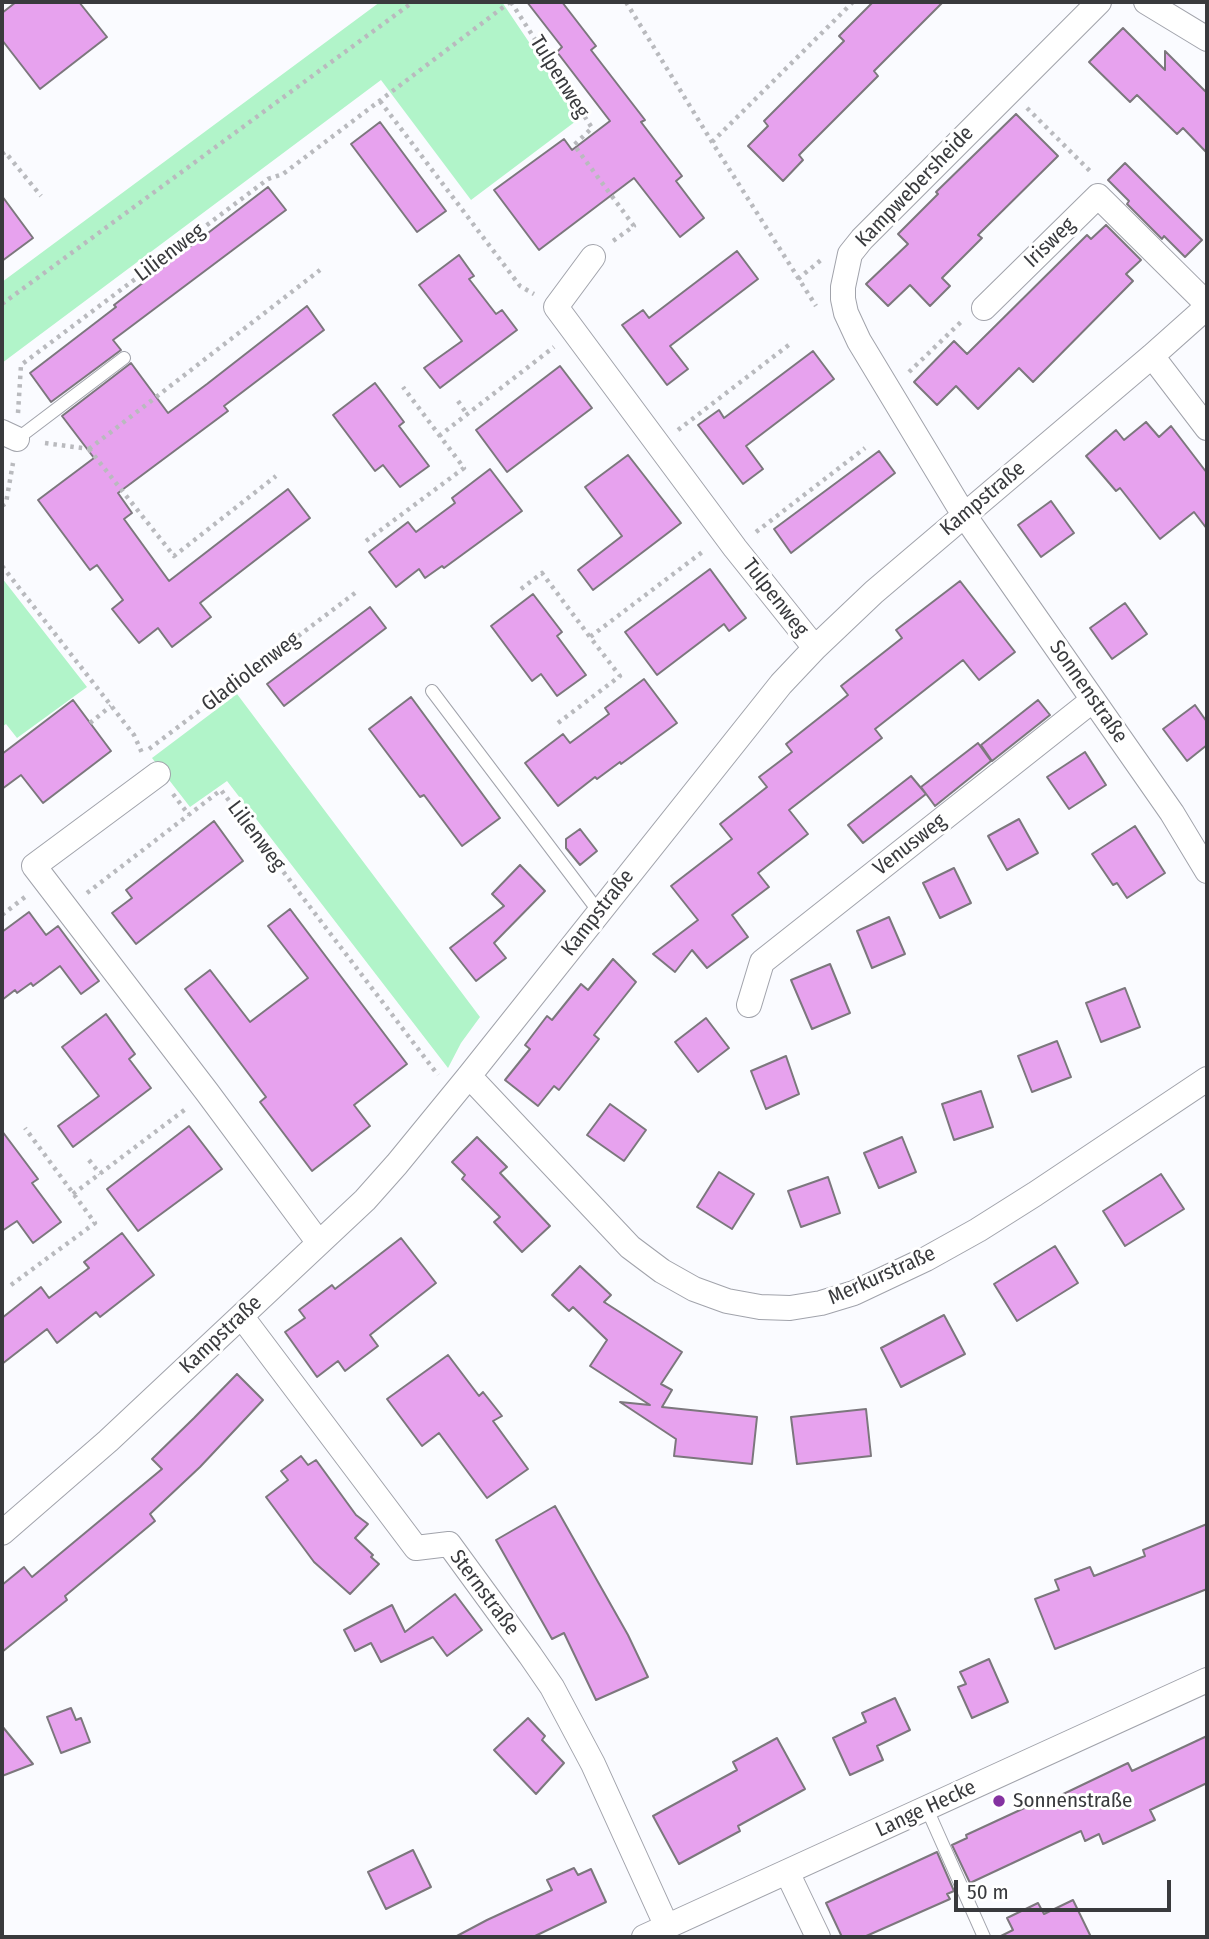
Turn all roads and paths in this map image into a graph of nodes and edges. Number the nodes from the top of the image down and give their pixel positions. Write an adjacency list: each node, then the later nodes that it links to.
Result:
1 (413, 2): 16 (path)
2 (511, 2): 9 (path); 14 (path, Tulpenweg)
3 (626, 2): 10 (path)
4 (853, 2): 10 (path)
5 (1099, 2): 8 (street, Kampwebersheide)
6 (1146, 2): 7 (street)
7 (1207, 39)
8 (1010, 90): 13 (path); 26 (street, Kampwebersheide)
9 (380, 101): 18 (path); 30 (path, Lilienweg)
10 (712, 142): 19 (path)
11 (2, 154): 12 (path)
12 (41, 196)
13 (1098, 196): 17 (street); 20 (street, Irisweg)
14 (593, 257): 18 (street)
15 (320, 270): 34 (path)
16 (2, 304)
17 (1207, 305): 23 (street, Kampstraße)
18 (555, 307): 21 (street, Tulpenweg)
19 (818, 308)
20 (984, 308): 26 (path)
21 (574, 332): 28 (path); 32 (street, Tulpenweg)
22 (790, 344): 32 (path)
23 (1152, 356): 29 (street); 37 (street, Kampstraße)
24 (124, 358): 30 (lane)
25 (403, 387): 31 (path)
26 (889, 393): 37 (street, Kampwebersheide)
27 (458, 401): 28 (path)
28 (467, 414): 31 (path)
29 (1207, 428)
30 (9, 435): 34 (path); 36 (path, Lilienweg)
31 (439, 436): 38 (path)
32 (658, 445): 39 (street, Tulpenweg)
33 (864, 447): 39 (path, Tulpenweg)
34 (89, 449): 35 (path)
35 (276, 476)
36 (2, 506)
37 (964, 515): 44 (street, Kampstraße); 46 (street, Sonnenstraße)
38 (366, 541)
39 (731, 541): 43 (path, Tulpenweg); 44 (street, Tulpenweg)
40 (2, 566): 47 (path)
41 (522, 589): 43 (path)
42 (359, 590): 47 (path, Gladiolenweg)
43 (590, 637): 49 (path)
44 (815, 648): 54 (street, Kampstraße)
45 (432, 691): 54 (lane)
46 (1093, 700): 52 (street, Sonnenstraße); 55 (street, Venusweg)
47 (111, 706): 48 (path)
48 (90, 723)
49 (558, 723)
50 (158, 774): 51 (path); 53 (street)
51 (189, 815): 53 (path); 59 (path, Lilienweg)
52 (1207, 871)
53 (66, 908): 58 (street)
54 (599, 912): 56 (street, Kampstraße)
55 (748, 1005)
56 (469, 1076): 57 (street, Merkurstraße); 59 (street, Kampstraße)
57 (1207, 1079)
58 (207, 1092): 62 (path); 64 (street)
59 (454, 1095): 64 (street, Kampstraße)
60 (25, 1128): 63 (path)
61 (89, 1160): 62 (path)
62 (100, 1174): 63 (path)
63 (73, 1194): 65 (path)
64 (319, 1243): 66 (street, Kampstraße)
65 (11, 1284)
66 (242, 1317): 67 (street, Kampstraße); 71 (street, Sternstraße)
67 (2, 1533)
68 (1207, 1680): 69 (street, Lange Hecke)
69 (927, 1809): 70 (street, Lange Hecke); 73 (lane)
70 (788, 1872): 71 (street, Lange Hecke); 72 (street)
71 (655, 1932)
72 (818, 1937)
73 (984, 1937)

